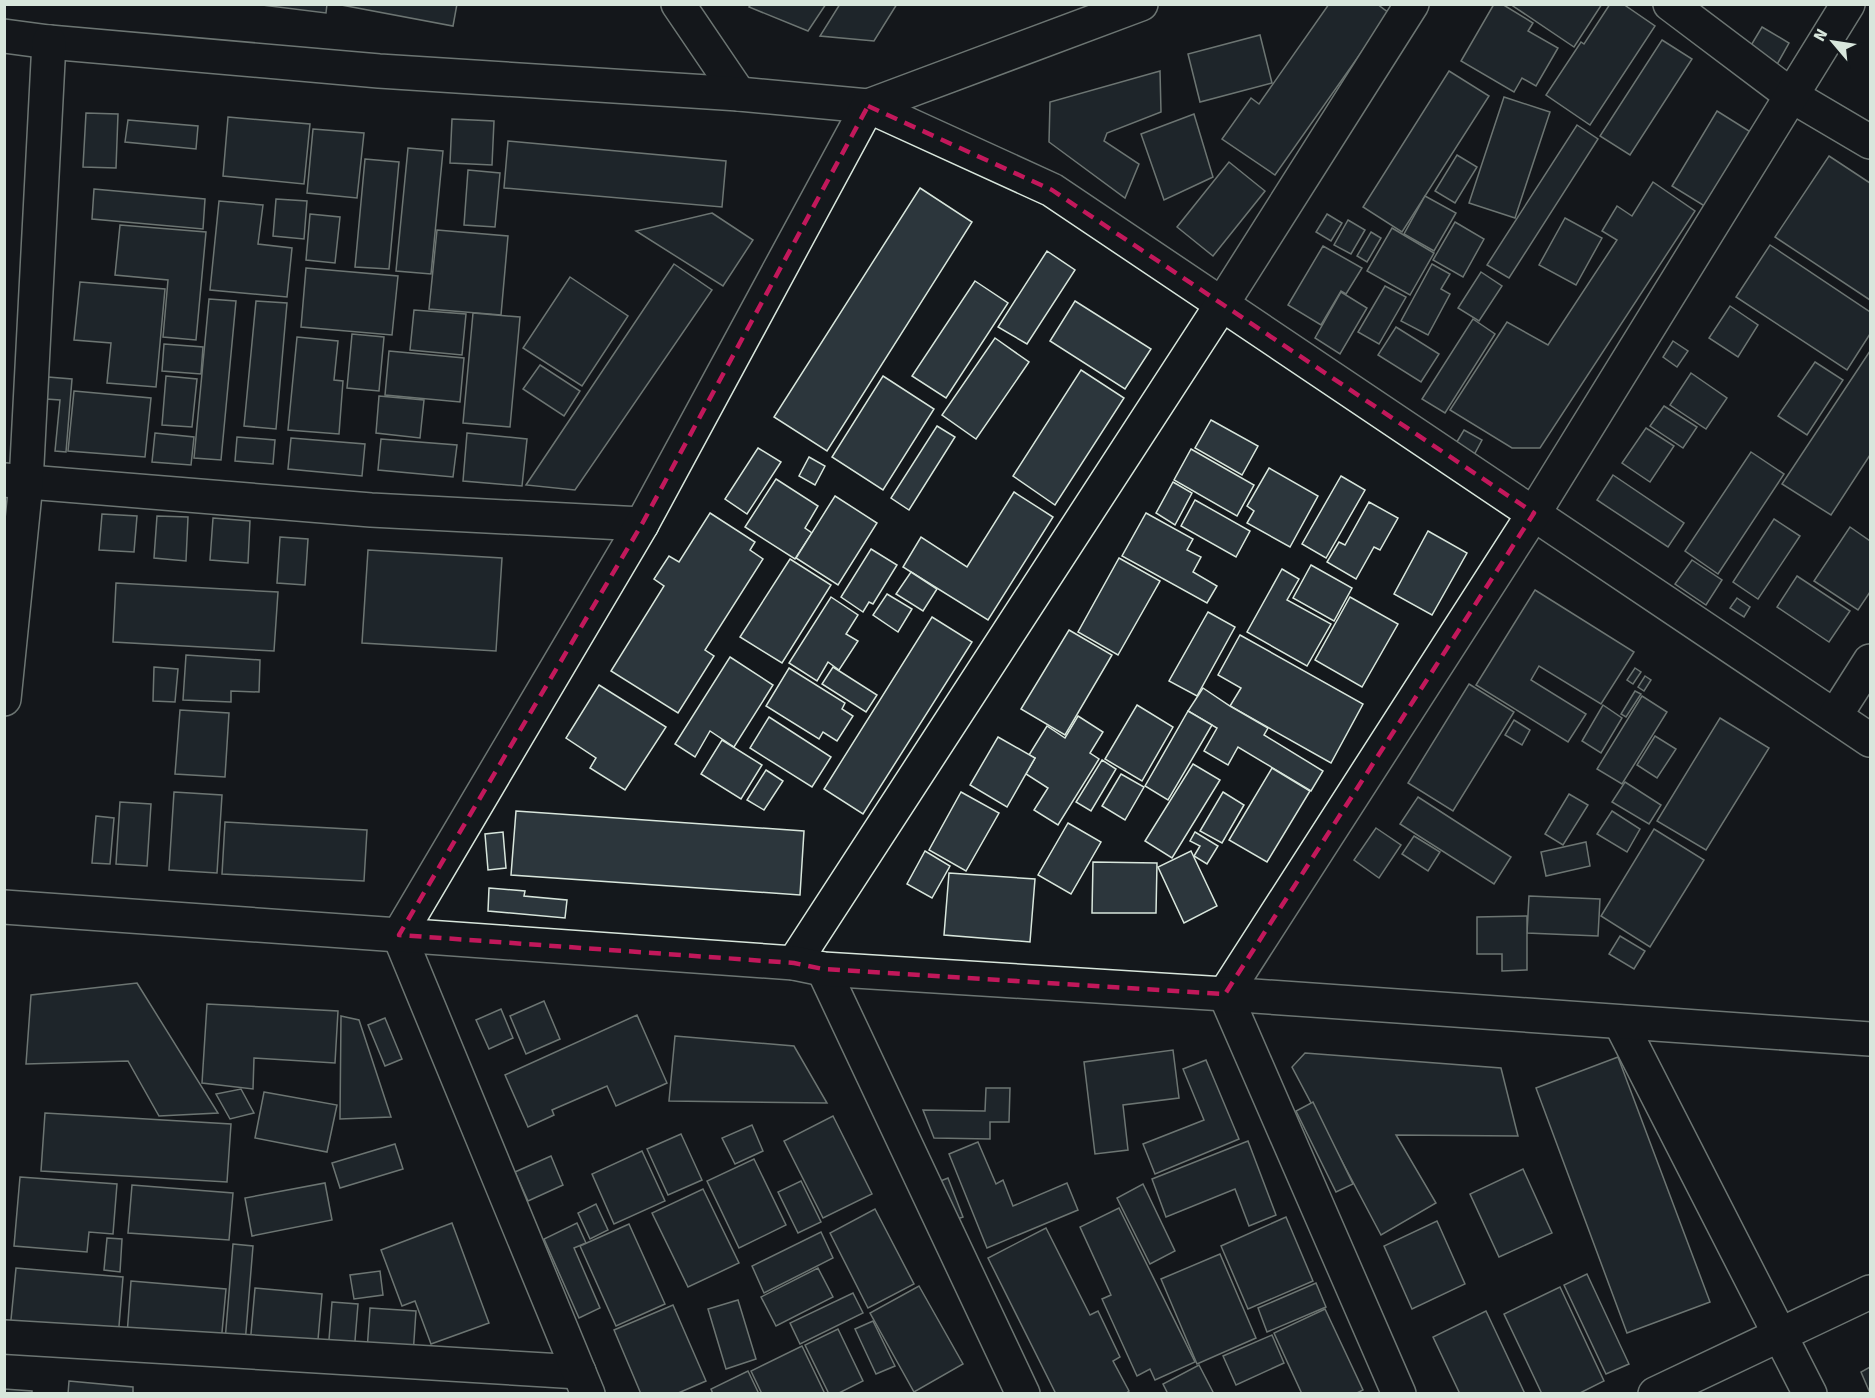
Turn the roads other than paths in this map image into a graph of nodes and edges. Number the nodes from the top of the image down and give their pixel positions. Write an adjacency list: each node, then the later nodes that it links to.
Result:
1 (678, 4): 8 (street)
2 (1141, 4): 10 (street)
3 (1412, 4): 12 (street)
4 (1670, 4): 9 (street)
5 (1848, 4): 9 (street)
6 (4, 36): 7 (street)
7 (49, 42): 8 (street); 13 (street)
8 (739, 94): 10 (street)
9 (1792, 96): 11 (street); 14 (street)
10 (868, 106): 12 (street); 15 (street)
11 (1870, 142)
12 (1222, 304): 14 (street); 22 (street)
13 (15, 482): 15 (street); 17 (street)
14 (1534, 513): 18 (street); 23 (street)
15 (642, 524): 21 (street)
16 (1870, 661): 18 (street)
17 (4, 699)
18 (1835, 716): 19 (street)
19 (1870, 740)
20 (4, 907): 21 (street)
21 (399, 935): 22 (street); 29 (street)
22 (809, 966): 23 (street); 30 (street)
23 (1225, 994): 24 (street); 31 (street)
24 (1620, 1022): 25 (street); 27 (street)
25 (1870, 1039)
26 (1870, 1292): 27 (street)
27 (1781, 1334): 32 (street); 33 (street)
28 (4, 1337): 29 (street)
29 (584, 1383)
30 (1023, 1394)
31 (1400, 1394)
32 (1655, 1394)
33 (1810, 1394)

